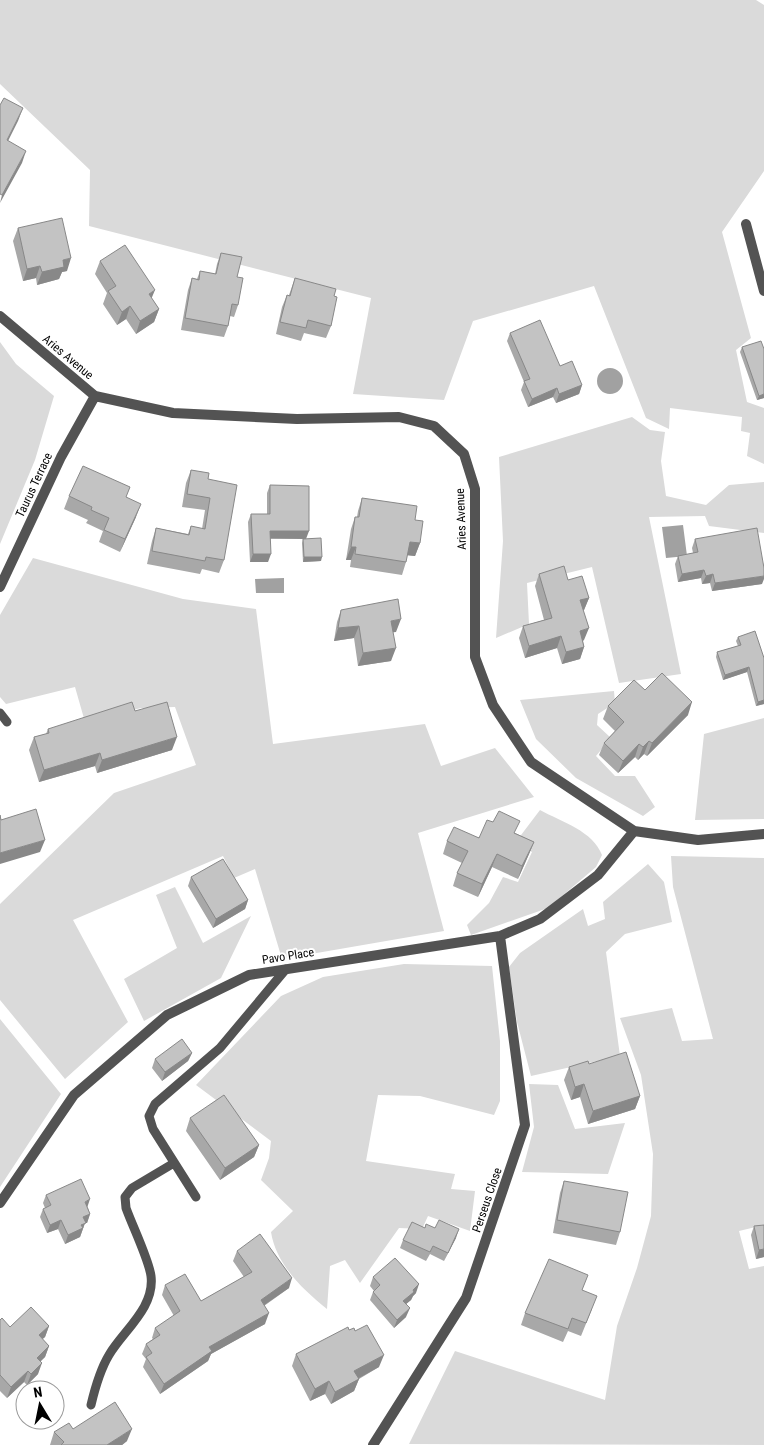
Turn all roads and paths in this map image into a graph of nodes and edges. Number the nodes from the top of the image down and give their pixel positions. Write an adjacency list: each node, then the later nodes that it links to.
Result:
1 (746, 224): 2 (street)
2 (764, 291)
3 (0, 316): 4 (street, Aries Avenue)
4 (94, 396): 5 (street, Taurus Terrace); 8 (street, Aries Avenue)
5 (0, 587)
6 (0, 713): 7 (lane)
7 (7, 722)
8 (634, 831): 9 (street, Aries Avenue); 10 (street, Pavo Place)
9 (764, 834)
10 (500, 936): 11 (street, Pavo Place); 16 (street, Perseus Close)
11 (286, 969): 12 (lane); 14 (street, Pavo Place)
12 (174, 1163): 13 (lane); 15 (lane)
13 (196, 1197)
14 (0, 1204)
15 (91, 1405)
16 (374, 1445)

